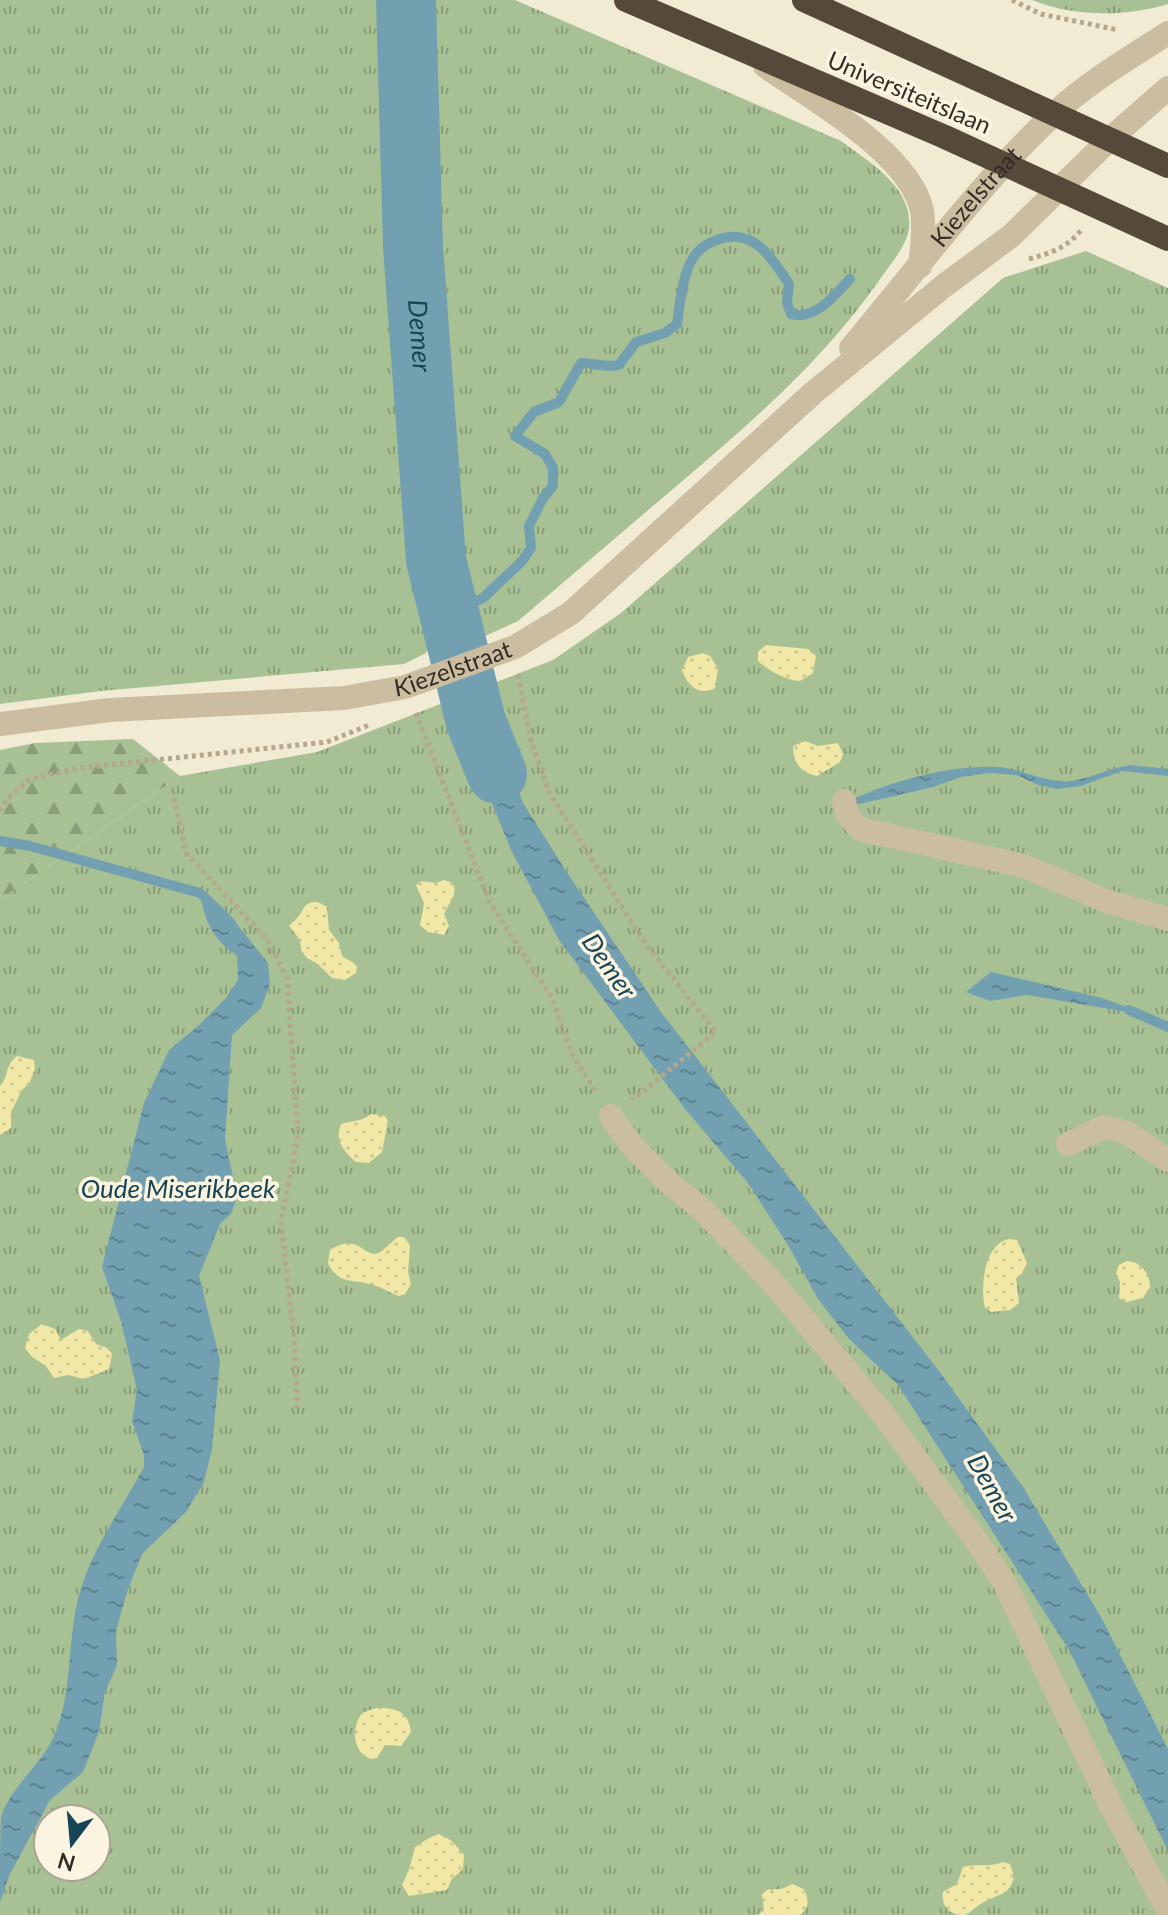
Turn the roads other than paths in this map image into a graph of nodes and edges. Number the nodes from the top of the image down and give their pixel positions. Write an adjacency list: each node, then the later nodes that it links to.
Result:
1 (626, 0): 4 (highway, Universiteitslaan)
2 (804, 0): 6 (highway, Universiteitslaan)
3 (1159, 39): 6 (street, Kiezelstraat)
4 (750, 55): 8 (highway, Universiteitslaan); 12 (street)
5 (1168, 88): 7 (street, Kiezelstraat)
6 (1055, 113): 7 (highway, Universiteitslaan); 8 (street, Kiezelstraat)
7 (1110, 139): 9 (highway, Universiteitslaan); 10 (street, Kiezelstraat)
8 (1004, 165): 10 (highway, Universiteitslaan); 12 (street, Kiezelstraat)
9 (1168, 166)
10 (1060, 190): 11 (highway, Universiteitslaan); 13 (street, Kiezelstraat)
11 (1168, 239)
12 (920, 266): 13 (street, Kiezelstraat)
13 (813, 393): 14 (street, Kiezelstraat)
14 (0, 724)
15 (844, 801): 16 (street)
16 (1168, 919)
17 (611, 1116): 20 (street)
18 (1068, 1144): 19 (street)
19 (1168, 1160)
20 (1168, 1910)

